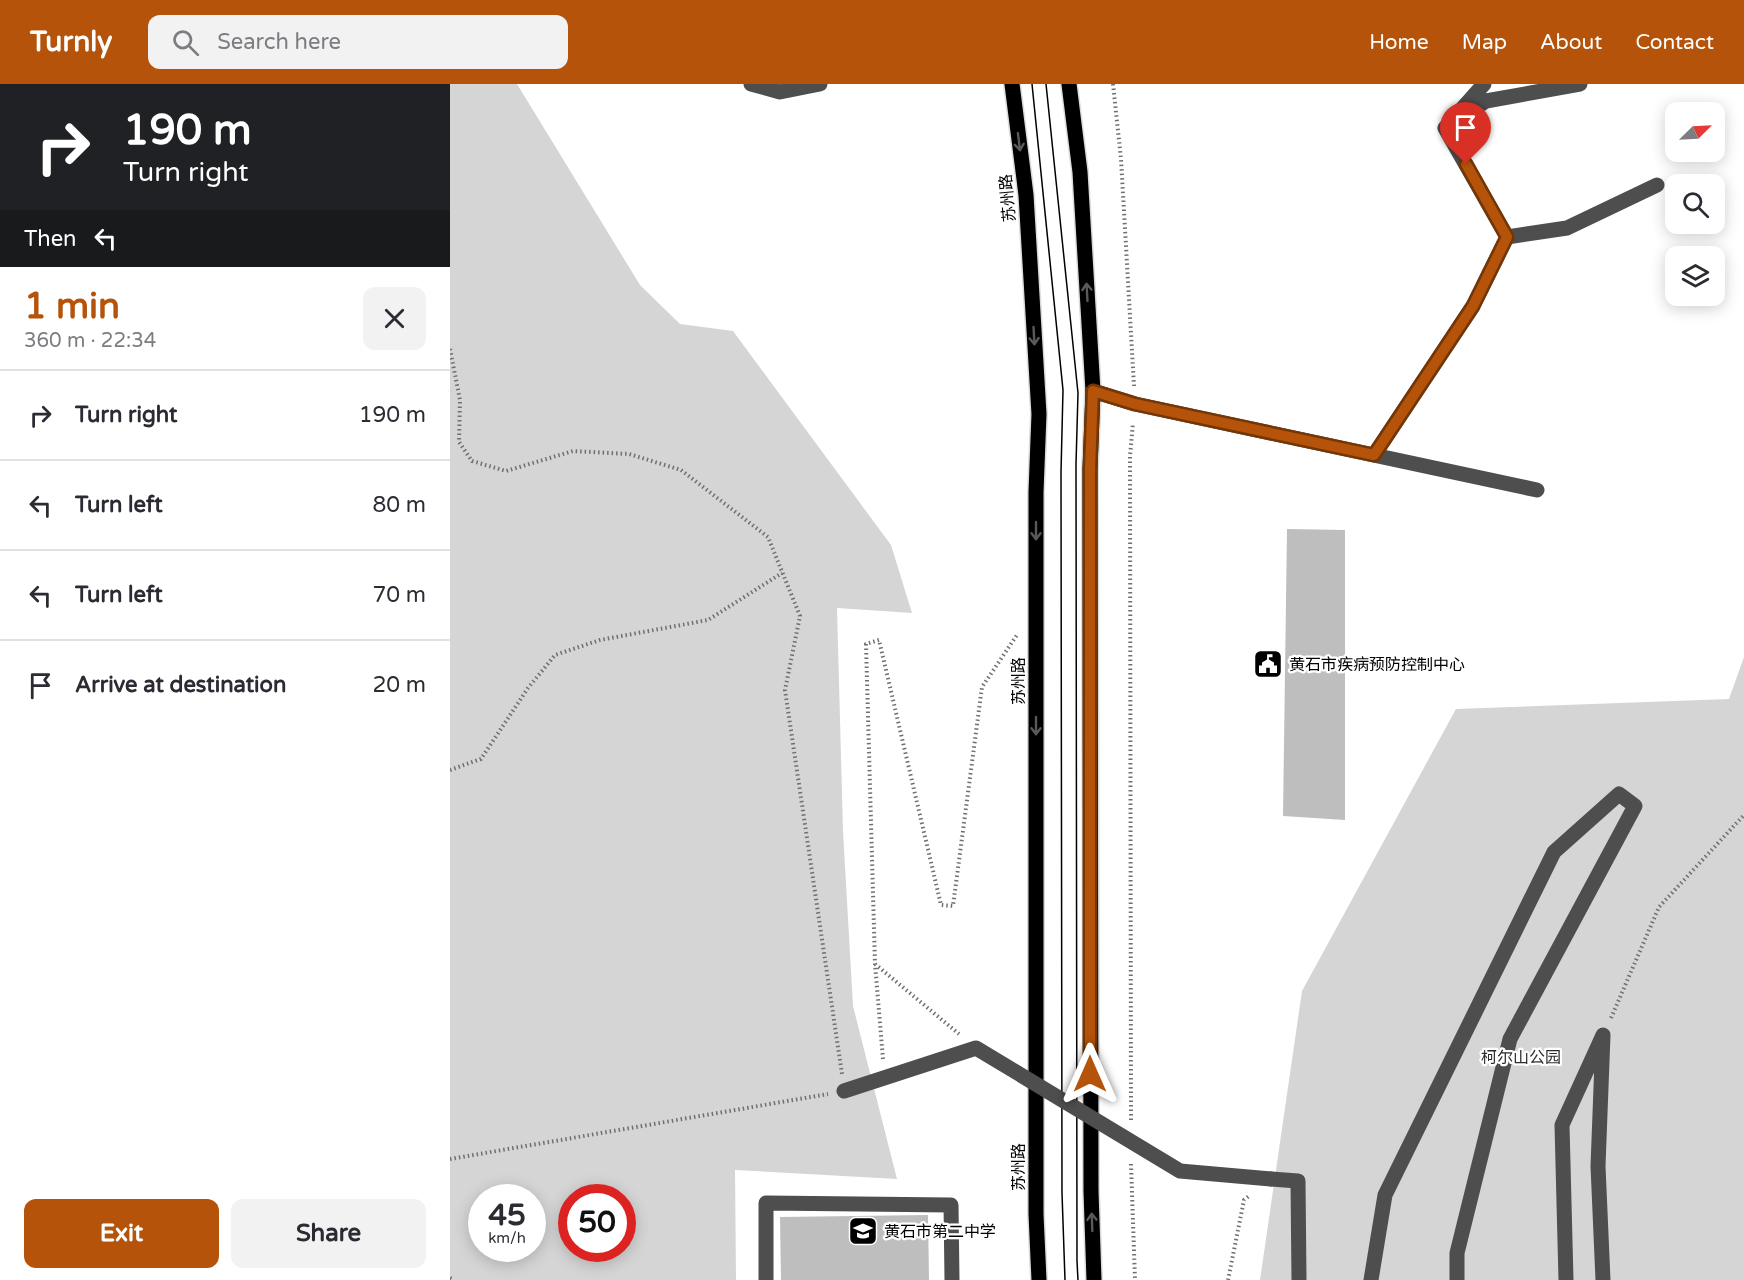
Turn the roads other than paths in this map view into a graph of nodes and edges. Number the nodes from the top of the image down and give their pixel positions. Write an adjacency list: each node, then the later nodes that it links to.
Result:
1 (751, 84): 2 (street)
2 (820, 84)
3 (1012, 84): 16 (main road, 苏州路, one-way to 16)
4 (1069, 84): 10 (main road, one-way to 4)
5 (1484, 84): 7 (street)
6 (1580, 84): 7 (street)
7 (1445, 128): 9 (street)
8 (1657, 185): 9 (street)
9 (1507, 237): 11 (street)
10 (1093, 391): 11 (street); 17 (main road, one-way to 10)
11 (1374, 455): 12 (street)
12 (1537, 490)
13 (844, 1091): 18 (street, bridge)
14 (766, 1280): 15 (street)
15 (952, 1280)
16 (1039, 1280)
17 (1094, 1280)
18 (1299, 1280)
19 (1371, 1280): 20 (street)
20 (1457, 1280)
21 (1566, 1280): 22 (street)
22 (1603, 1280)

